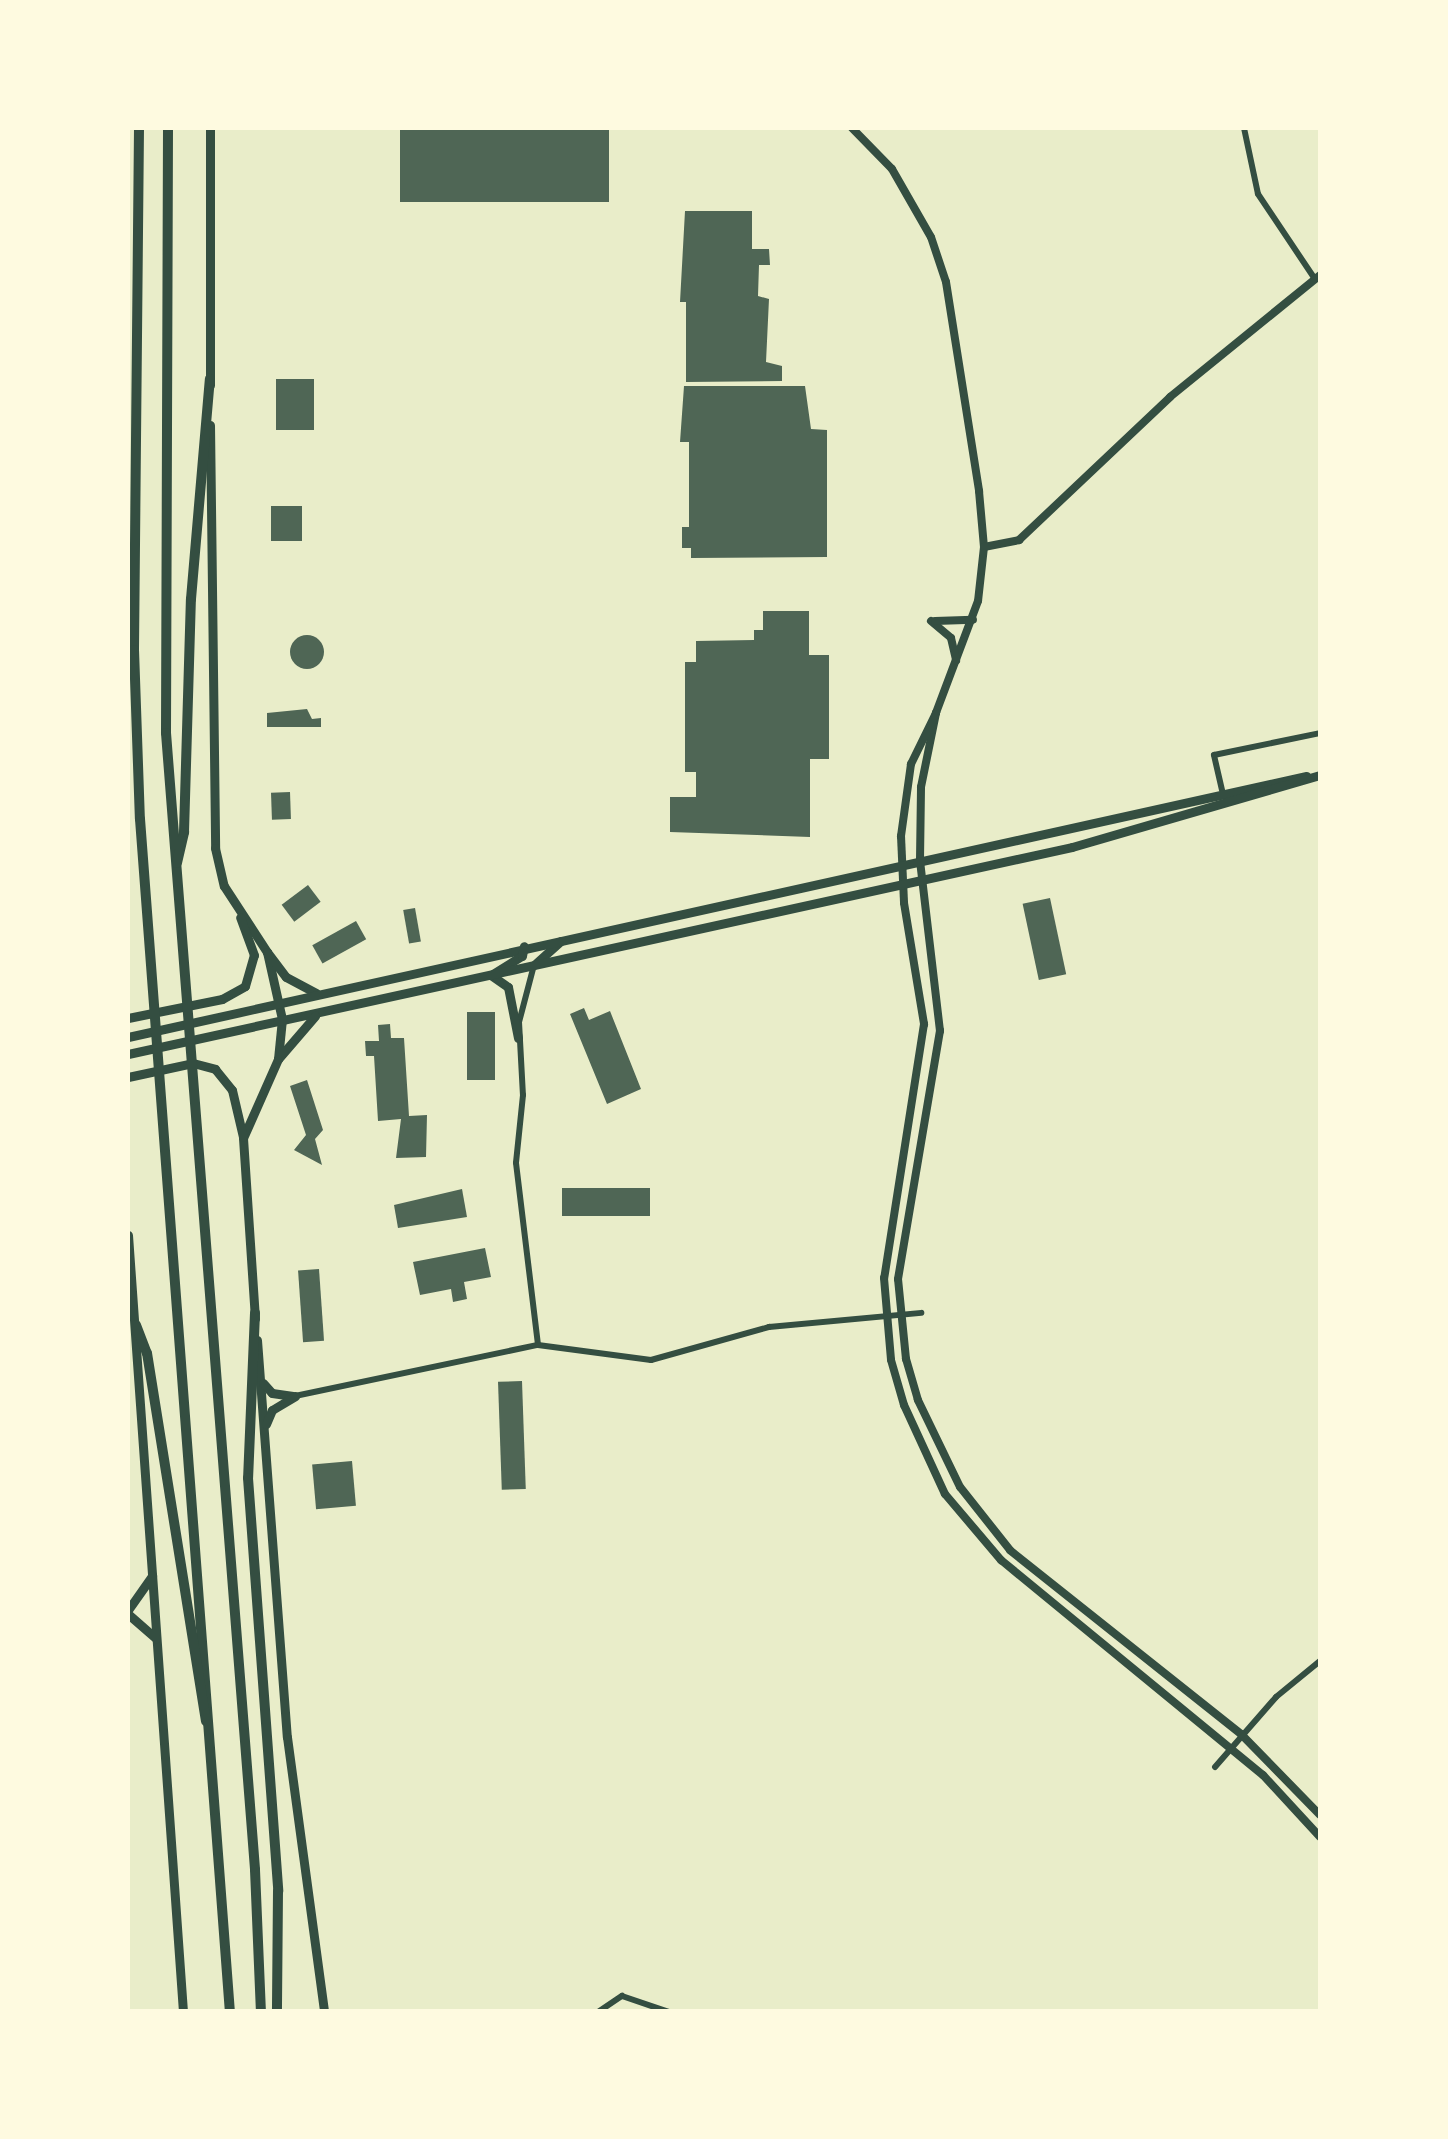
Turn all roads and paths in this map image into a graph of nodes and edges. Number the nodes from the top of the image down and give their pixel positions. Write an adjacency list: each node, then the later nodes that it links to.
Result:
1 (139, 128): 10 (highway)
2 (168, 128): 19 (highway)
3 (210, 128): 7 (main road)
4 (852, 128): 9 (street)
5 (1244, 128): 6 (street)
6 (1318, 277): 9 (street)
7 (210, 379): 19 (highway); 22 (main road)
8 (128, 538): 10 (highway)
9 (984, 547): 11 (street)
10 (134, 558): 53 (highway)
11 (973, 620): 12 (street); 12 (street)
12 (954, 670): 13 (street)
13 (936, 713): 17 (street); 18 (street)
14 (1320, 734): 16 (street)
15 (1320, 774): 16 (main road); 20 (main road)
16 (1222, 790): 17 (main road)
17 (920, 860): 18 (main road); 20 (street)
18 (901, 864): 21 (street); 23 (main road)
19 (174, 874): 61 (highway)
20 (922, 878): 21 (main road); 43 (street)
21 (902, 884): 26 (main road); 42 (street)
22 (238, 912): 25 (main road); 31 (main road)
23 (568, 937): 24 (main road); 26 (main road)
24 (524, 946): 27 (main road); 28 (main road)
25 (267, 952): 28 (main road); 29 (main road)
26 (534, 965): 27 (main road); 34 (street)
27 (492, 975): 30 (main road); 34 (main road)
28 (318, 994): 29 (main road)
29 (281, 1003): 32 (main road); 33 (main road)
30 (317, 1014): 32 (main road); 36 (main road)
31 (128, 1018)
32 (282, 1019): 35 (main road); 36 (main road)
33 (128, 1037)
34 (518, 1038): 45 (street)
35 (128, 1054)
36 (278, 1059): 38 (main road)
37 (128, 1077): 38 (main road)
38 (243, 1138): 41 (main road)
39 (128, 1236): 44 (main road)
40 (921, 1313): 43 (street)
41 (255, 1314): 46 (main road); 62 (highway)
42 (884, 1316): 43 (street); 45 (street); 55 (street)
43 (899, 1316): 54 (street)
44 (136, 1324): 49 (main road); 53 (highway)
45 (538, 1344): 47 (street)
46 (261, 1381): 47 (main road); 48 (main road)
47 (296, 1396): 48 (main road)
48 (264, 1427): 63 (main road)
49 (153, 1574): 50 (main road); 51 (main road)
50 (128, 1612): 51 (main road)
51 (158, 1642): 59 (main road)
52 (1320, 1661): 54 (street)
53 (209, 1727): 60 (highway)
54 (1242, 1734): 55 (street); 57 (street)
55 (1230, 1747): 56 (street); 58 (street)
56 (1215, 1767)
57 (1320, 1815)
58 (1320, 1837)
59 (183, 2012)
60 (230, 2012)
61 (261, 2012)
62 (277, 2012)
63 (324, 2012)
64 (598, 2012): 65 (street)
65 (669, 2012)

